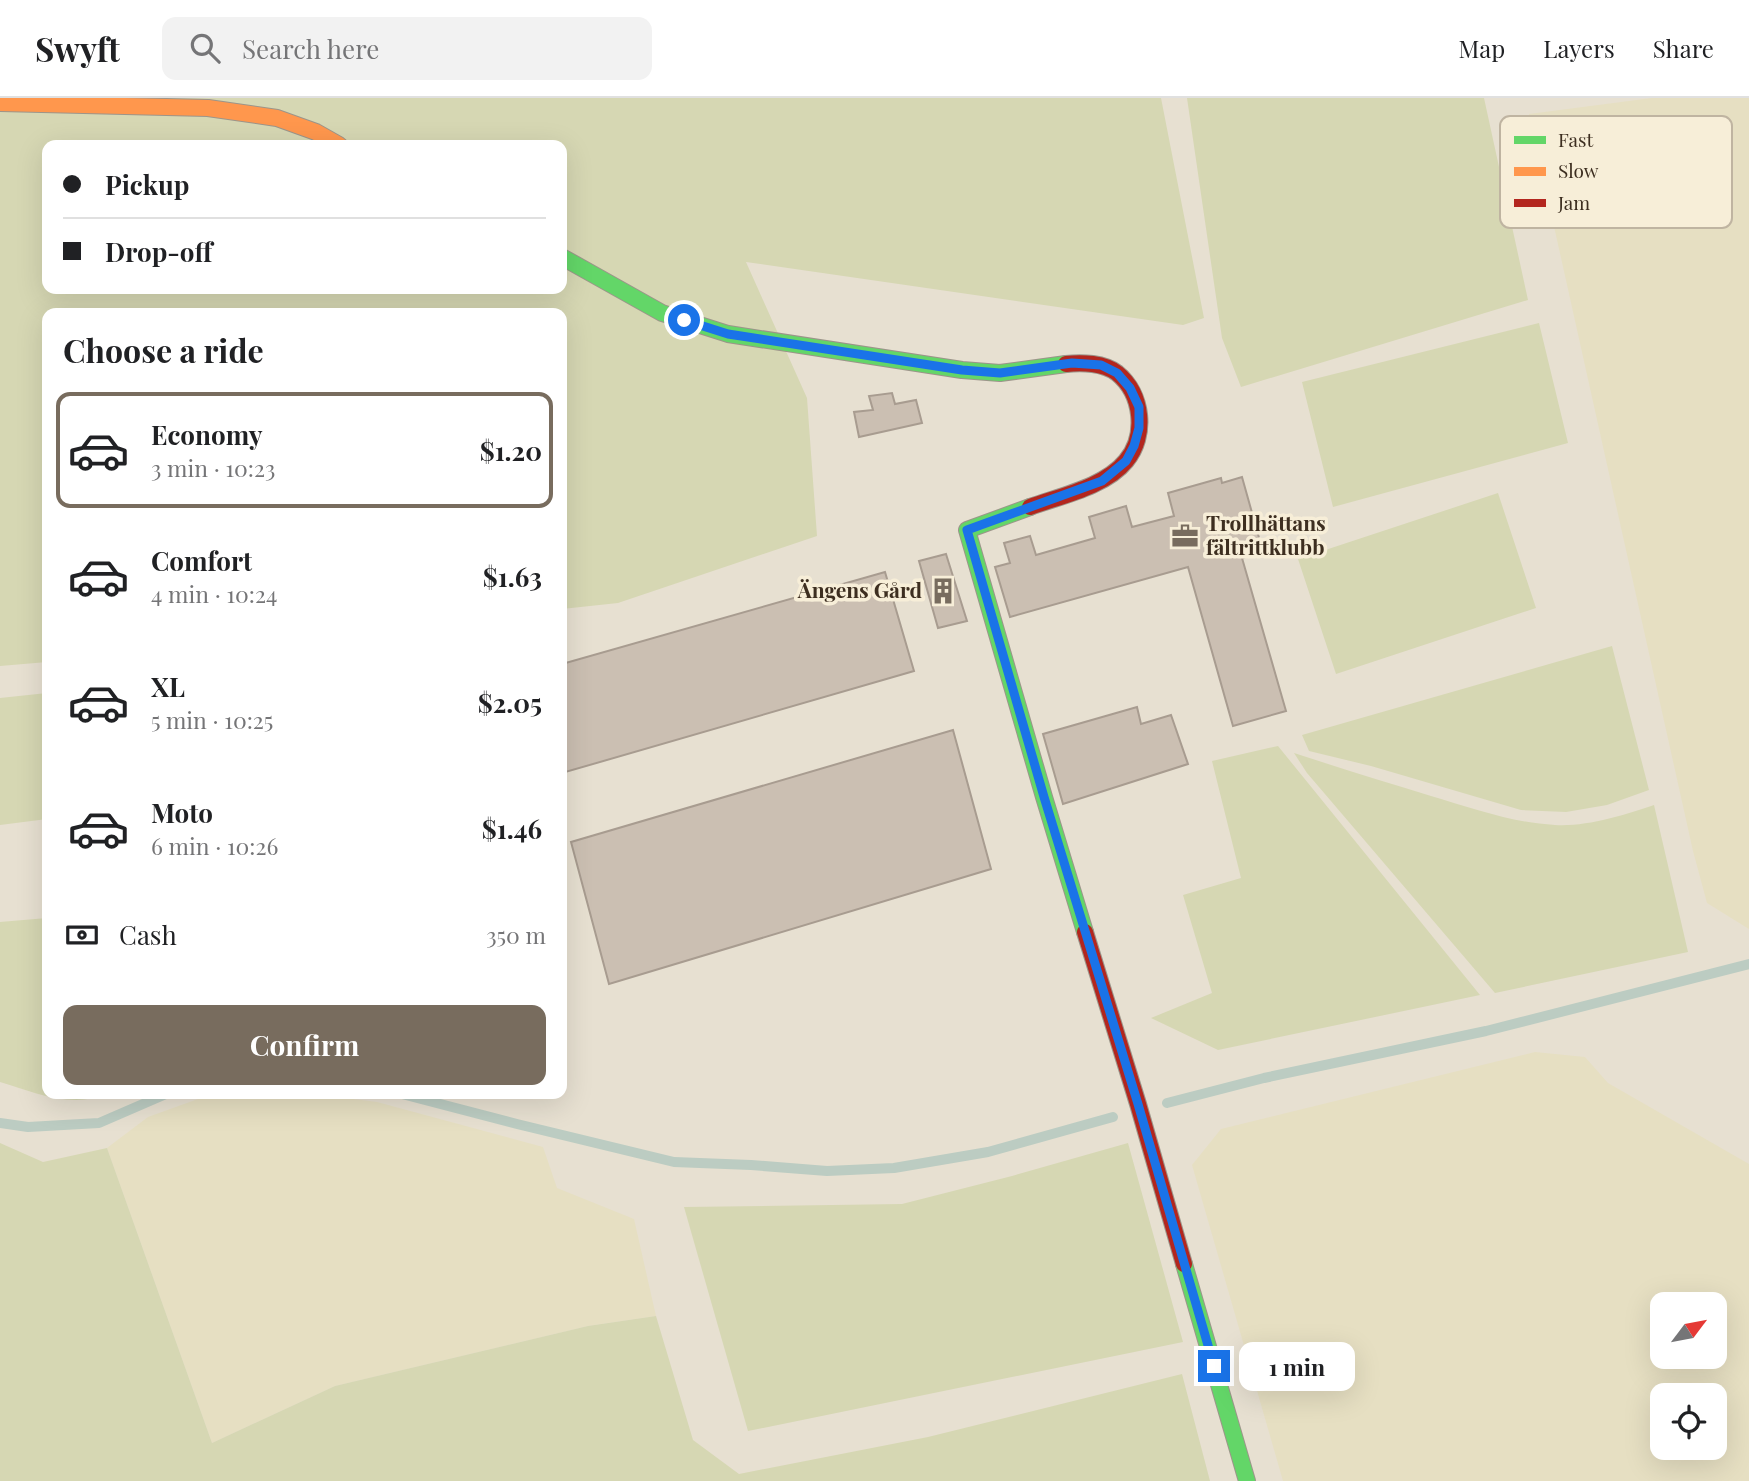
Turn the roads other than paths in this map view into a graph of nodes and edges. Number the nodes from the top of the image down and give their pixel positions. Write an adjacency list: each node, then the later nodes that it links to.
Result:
1 (0, 103): 2 (street)
2 (330, 140)
3 (567, 260): 4 (street)
4 (1247, 1481)

